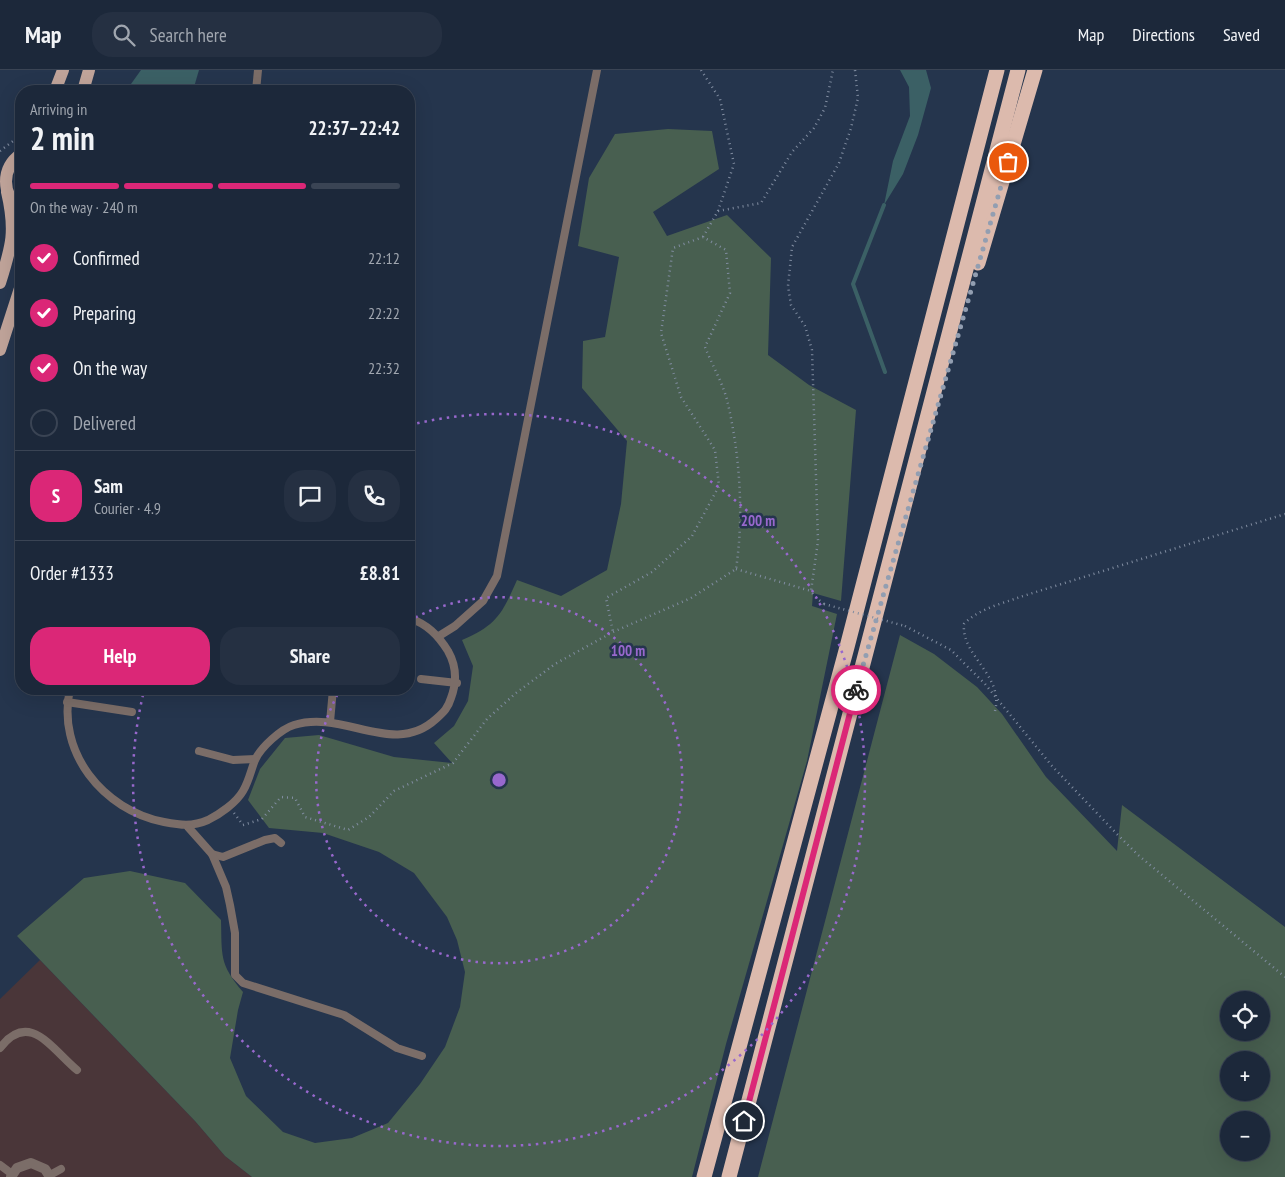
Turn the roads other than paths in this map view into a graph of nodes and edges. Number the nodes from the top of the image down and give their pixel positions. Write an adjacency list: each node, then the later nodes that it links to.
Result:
1 (63, 70): 8 (main road)
2 (89, 70): 9 (main road)
3 (258, 70): 10 (lane)
4 (597, 70): 20 (lane)
5 (997, 70): 40 (highway)
6 (1018, 70): 18 (highway)
7 (1035, 70): 18 (highway)
8 (57, 85)
9 (85, 85)
10 (257, 85)
11 (15, 160): 12 (main road)
12 (4, 170): 13 (main road)
13 (7, 192): 14 (main road); 15 (main road)
14 (15, 204)
15 (0, 283)
16 (15, 304): 17 (main road)
17 (0, 350)
18 (878, 607): 41 (highway)
19 (415, 620): 20 (lane)
20 (439, 636): 22 (lane)
21 (421, 679): 22 (lane)
22 (456, 683): 27 (lane)
23 (69, 695): 25 (lane)
24 (332, 695): 27 (lane)
25 (67, 702): 26 (lane); 30 (lane)
26 (132, 712)
27 (330, 722): 29 (lane)
28 (199, 751): 29 (lane)
29 (255, 759): 30 (lane)
30 (188, 827): 32 (lane)
31 (281, 843): 32 (lane)
32 (212, 854): 34 (lane)
33 (0, 1048): 35 (lane)
34 (422, 1056)
35 (77, 1070)
36 (0, 1165): 38 (lane)
37 (61, 1169): 39 (lane)
38 (11, 1175): 39 (street)
39 (50, 1176)
40 (704, 1177)
41 (729, 1177)

